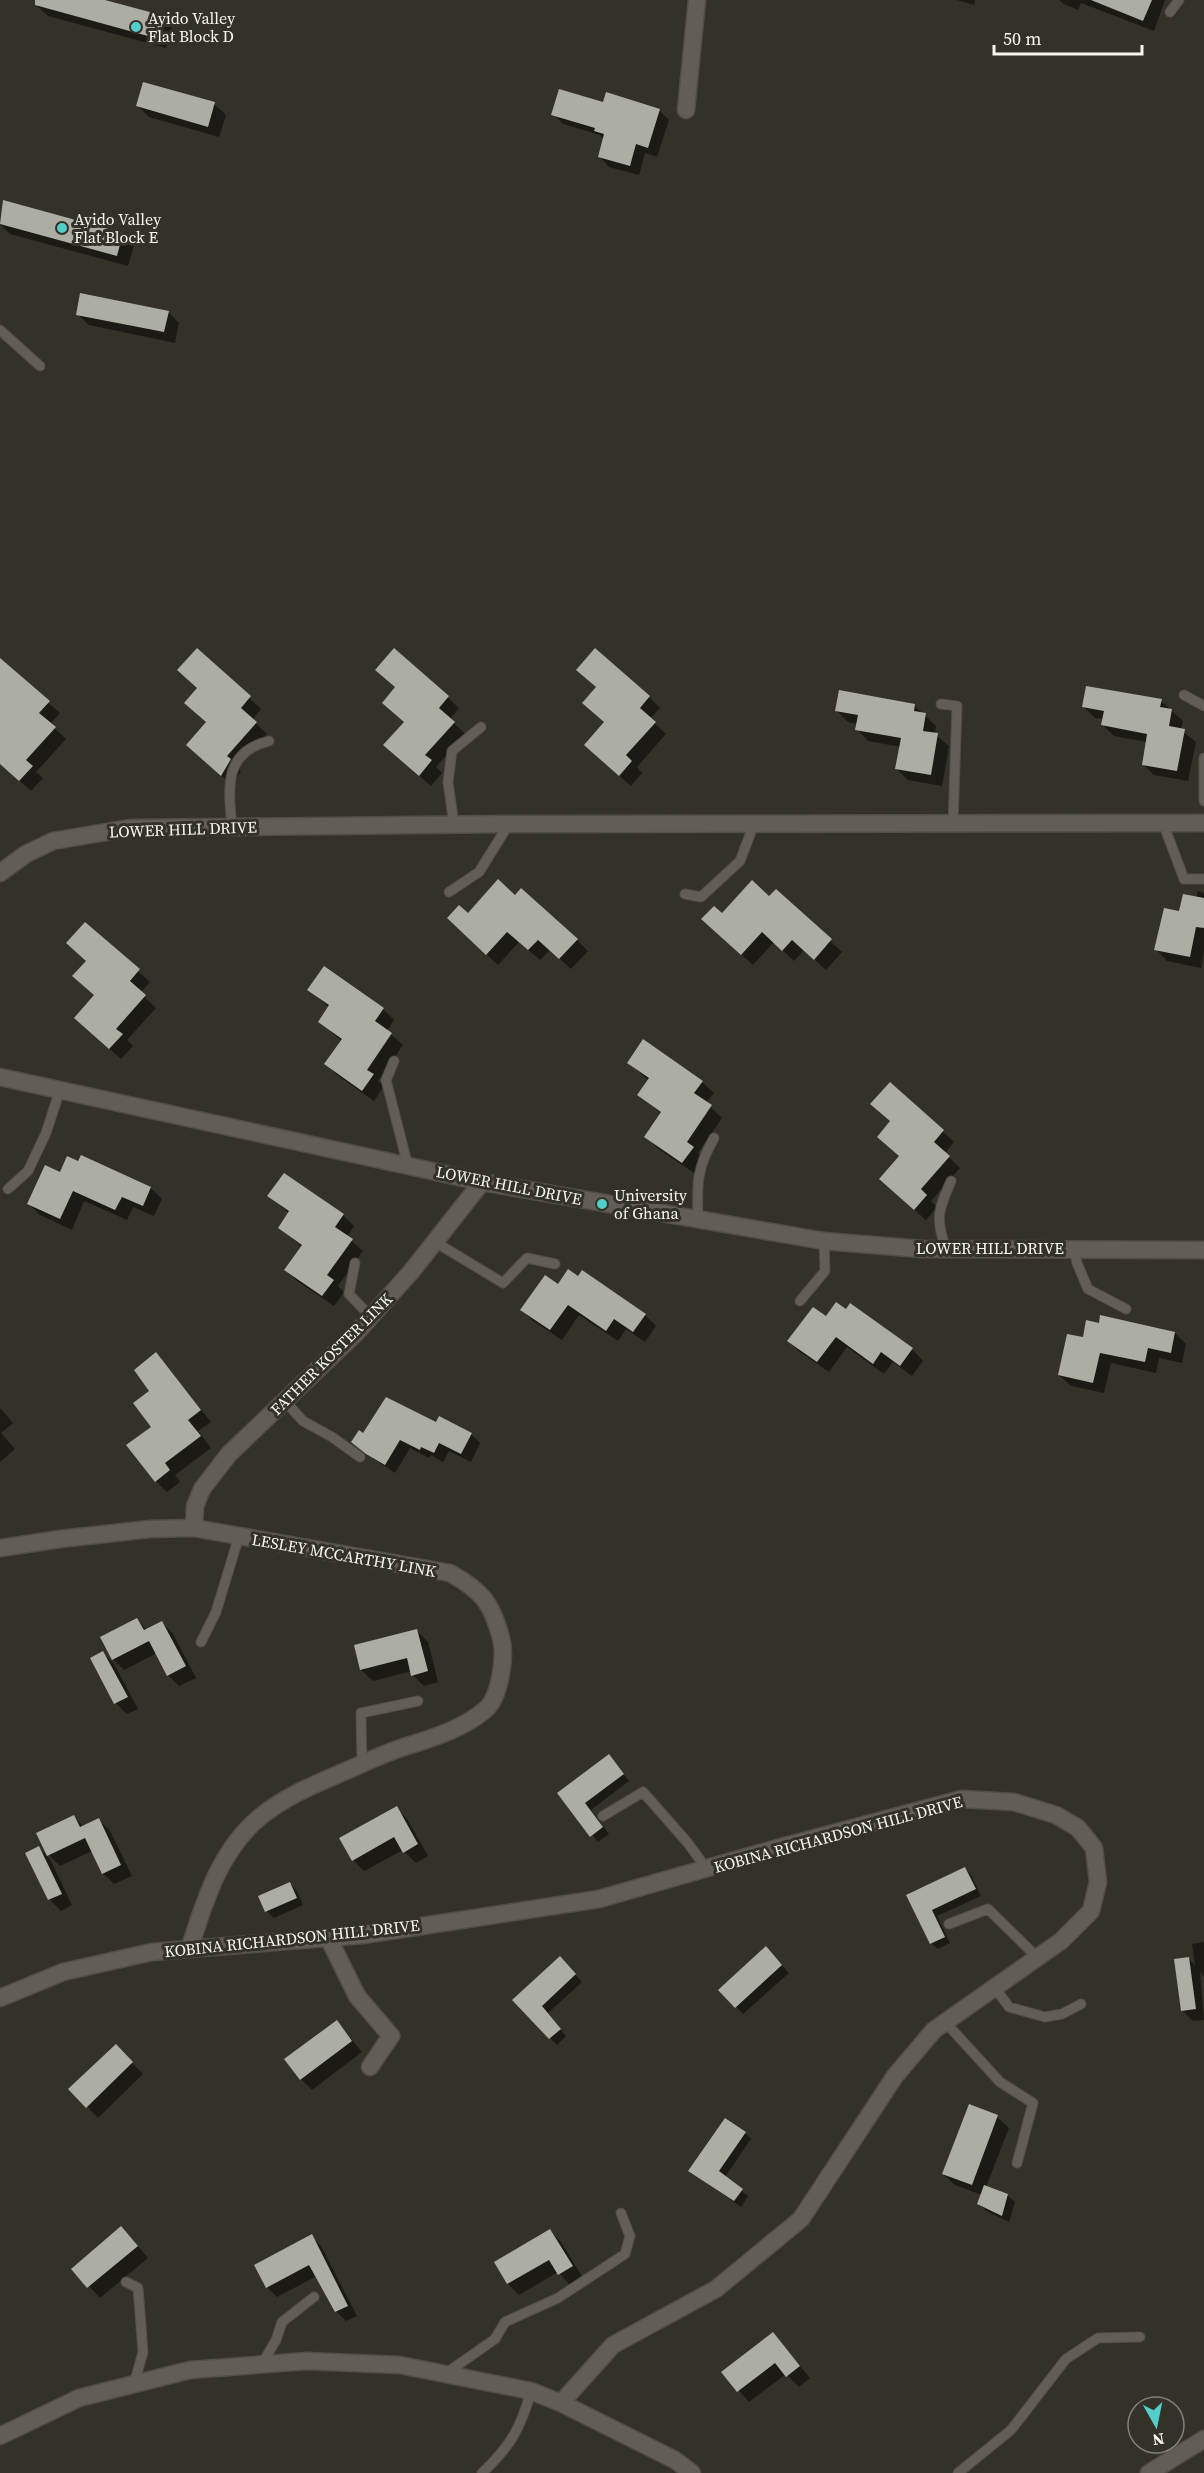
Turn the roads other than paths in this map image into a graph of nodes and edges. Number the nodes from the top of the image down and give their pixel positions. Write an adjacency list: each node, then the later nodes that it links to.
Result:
1 (697, 0): 4 (street)
2 (1179, 0): 3 (lane)
3 (1170, 12)
4 (686, 110)
5 (0, 330): 6 (lane)
6 (40, 366)
7 (1184, 696): 9 (lane)
8 (941, 704): 18 (lane)
9 (1204, 705)
10 (481, 727): 19 (lane)
11 (269, 741): 20 (lane)
12 (1204, 758): 13 (lane)
13 (1204, 801)
14 (1163, 823): 15 (street, LOWER HILL DRIVE); 18 (street, LOWER HILL DRIVE); 22 (lane)
15 (1204, 823)
16 (509, 824): 17 (street, LOWER HILL DRIVE); 19 (street, LOWER HILL DRIVE); 23 (lane)
17 (754, 824): 18 (street, LOWER HILL DRIVE); 24 (lane)
18 (953, 824)
19 (454, 825): 20 (street, LOWER HILL DRIVE)
20 (232, 826): 21 (street, LOWER HILL DRIVE)
21 (0, 873)
22 (1204, 879)
23 (449, 892)
24 (685, 894)
25 (394, 1061): 29 (lane)
26 (0, 1077): 27 (street, LOWER HILL DRIVE)
27 (60, 1090): 29 (street, LOWER HILL DRIVE); 32 (lane)
28 (714, 1138): 33 (lane)
29 (408, 1166): 31 (street, LOWER HILL DRIVE)
30 (951, 1181): 36 (lane)
31 (482, 1182): 33 (street, LOWER HILL DRIVE); 35 (street, FATHER KOSTER LINK)
32 (8, 1189)
33 (698, 1219): 34 (street, LOWER HILL DRIVE)
34 (824, 1240): 36 (street, LOWER HILL DRIVE); 41 (lane)
35 (435, 1242): 40 (lane); 43 (street, FATHER KOSTER LINK)
36 (946, 1249): 37 (street, LOWER HILL DRIVE)
37 (1074, 1249): 38 (street, LOWER HILL DRIVE); 42 (lane)
38 (1204, 1250)
39 (355, 1263): 43 (lane)
40 (555, 1264)
41 (800, 1301)
42 (1126, 1309)
43 (371, 1317): 44 (street, FATHER KOSTER LINK)
44 (285, 1401): 45 (lane); 46 (street, FATHER KOSTER LINK)
45 (360, 1457)
46 (194, 1528): 47 (street, LESLEY MCCARTHY LINK); 48 (street, LESLEY MCCARTHY LINK)
47 (239, 1536): 49 (lane); 51 (street, LESLEY MCCARTHY LINK)
48 (0, 1548)
49 (201, 1642)
50 (418, 1701): 51 (lane)
51 (362, 1764): 56 (street, LESLEY MCCARTHY LINK)
52 (603, 1816): 53 (lane)
53 (706, 1868): 55 (street, KOBINA RICHARDSON HILL DRIVE); 57 (street, KOBINA RICHARDSON HILL DRIVE)
54 (949, 1924): 57 (lane)
55 (327, 1937): 56 (street, KOBINA RICHARDSON HILL DRIVE); 62 (street)
56 (190, 1947): 59 (street, KOBINA RICHARDSON HILL DRIVE)
57 (1038, 1958): 58 (street, KOBINA RICHARDSON HILL DRIVE)
58 (995, 1988): 60 (lane); 61 (street, KOBINA RICHARDSON HILL DRIVE)
59 (0, 1998)
60 (1081, 2004)
61 (946, 2023): 63 (lane); 72 (street, KOBINA RICHARDSON HILL DRIVE)
62 (370, 2067)
63 (1017, 2163)
64 (621, 2213): 69 (lane)
65 (126, 2282): 70 (lane)
66 (314, 2297): 68 (lane)
67 (1140, 2337): 77 (lane)
68 (262, 2364): 69 (street); 70 (street)
69 (445, 2374): 71 (street)
70 (135, 2384): 73 (street)
71 (531, 2391): 72 (street); 75 (lane)
72 (561, 2403): 76 (street)
73 (0, 2436)
74 (1204, 2439): 78 (street)
75 (482, 2473)
76 (692, 2473)
77 (958, 2473)
78 (1149, 2473)

